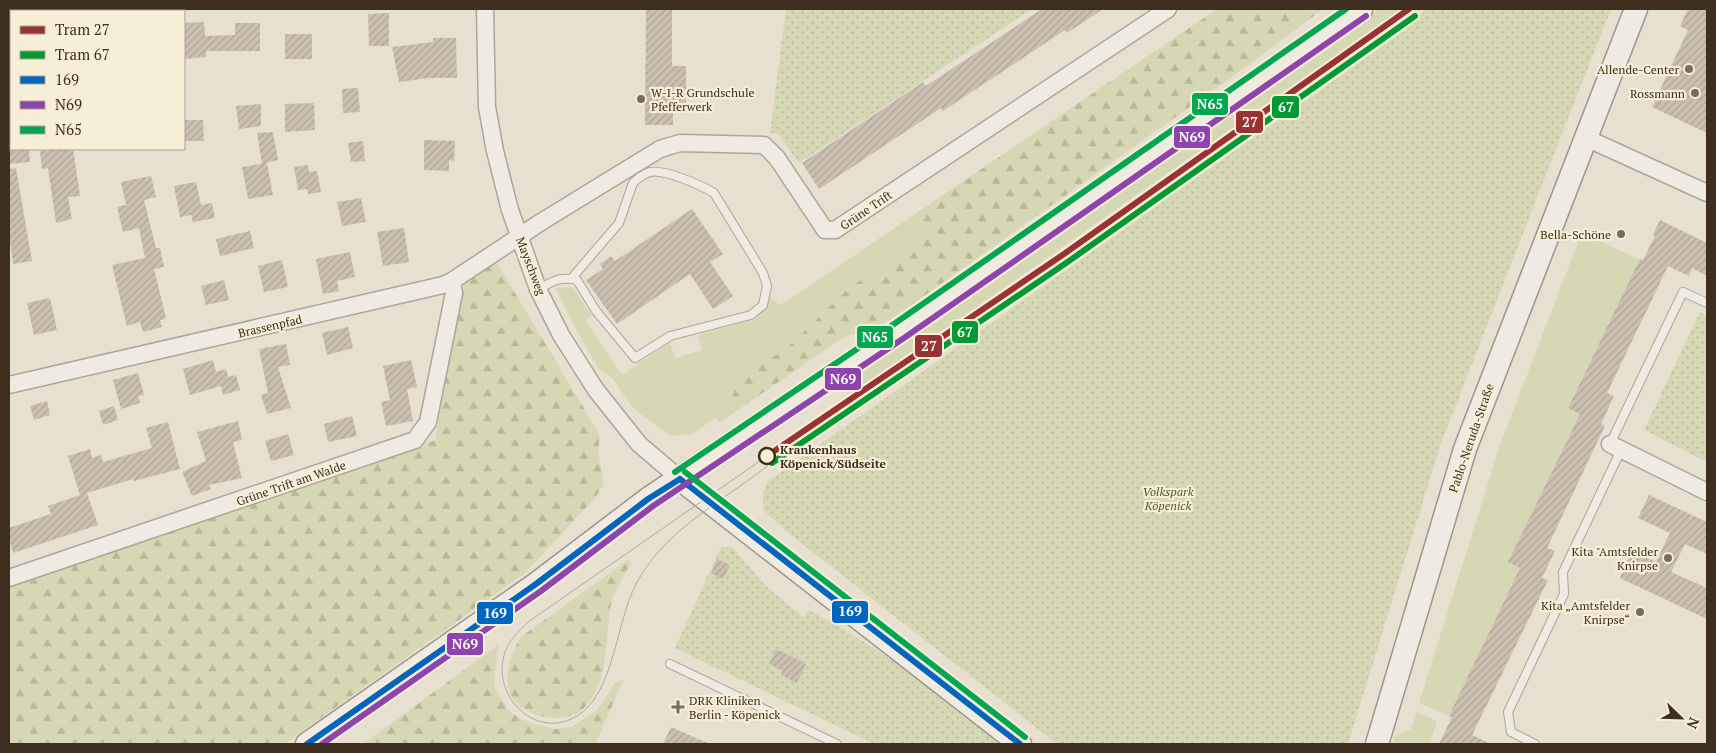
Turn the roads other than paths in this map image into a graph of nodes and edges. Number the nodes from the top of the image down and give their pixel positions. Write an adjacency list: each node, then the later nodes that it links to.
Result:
1 (485, 9): 9 (street, Mayschweg)
2 (1168, 9): 9 (street, Grüne Trift)
3 (1340, 9): 6 (main road)
4 (1361, 9): 6 (main road)
5 (1636, 9): 7 (main road, Pablo-Neruda-Straße)
6 (1258, 81): 16 (main road)
7 (1586, 138): 8 (street); 23 (main road, Pablo-Neruda-Straße)
8 (1707, 193)
9 (519, 236): 11 (street, Brassenpfad); 12 (street, Mayschweg)
10 (571, 279): 10 (lane); 12 (lane)
11 (452, 281): 14 (street, Brassenpfad); 18 (street, Grüne Trift am Walde)
12 (538, 288): 16 (street, Mayschweg)
13 (1707, 303): 15 (lane)
14 (9, 385)
15 (1616, 447): 17 (street); 24 (lane)
16 (680, 479): 20 (main road); 22 (main road)
17 (1707, 492)
18 (9, 578)
19 (670, 664): 21 (lane)
20 (307, 744)
21 (837, 744)
22 (1020, 744)
23 (1377, 744)
24 (1535, 744)

